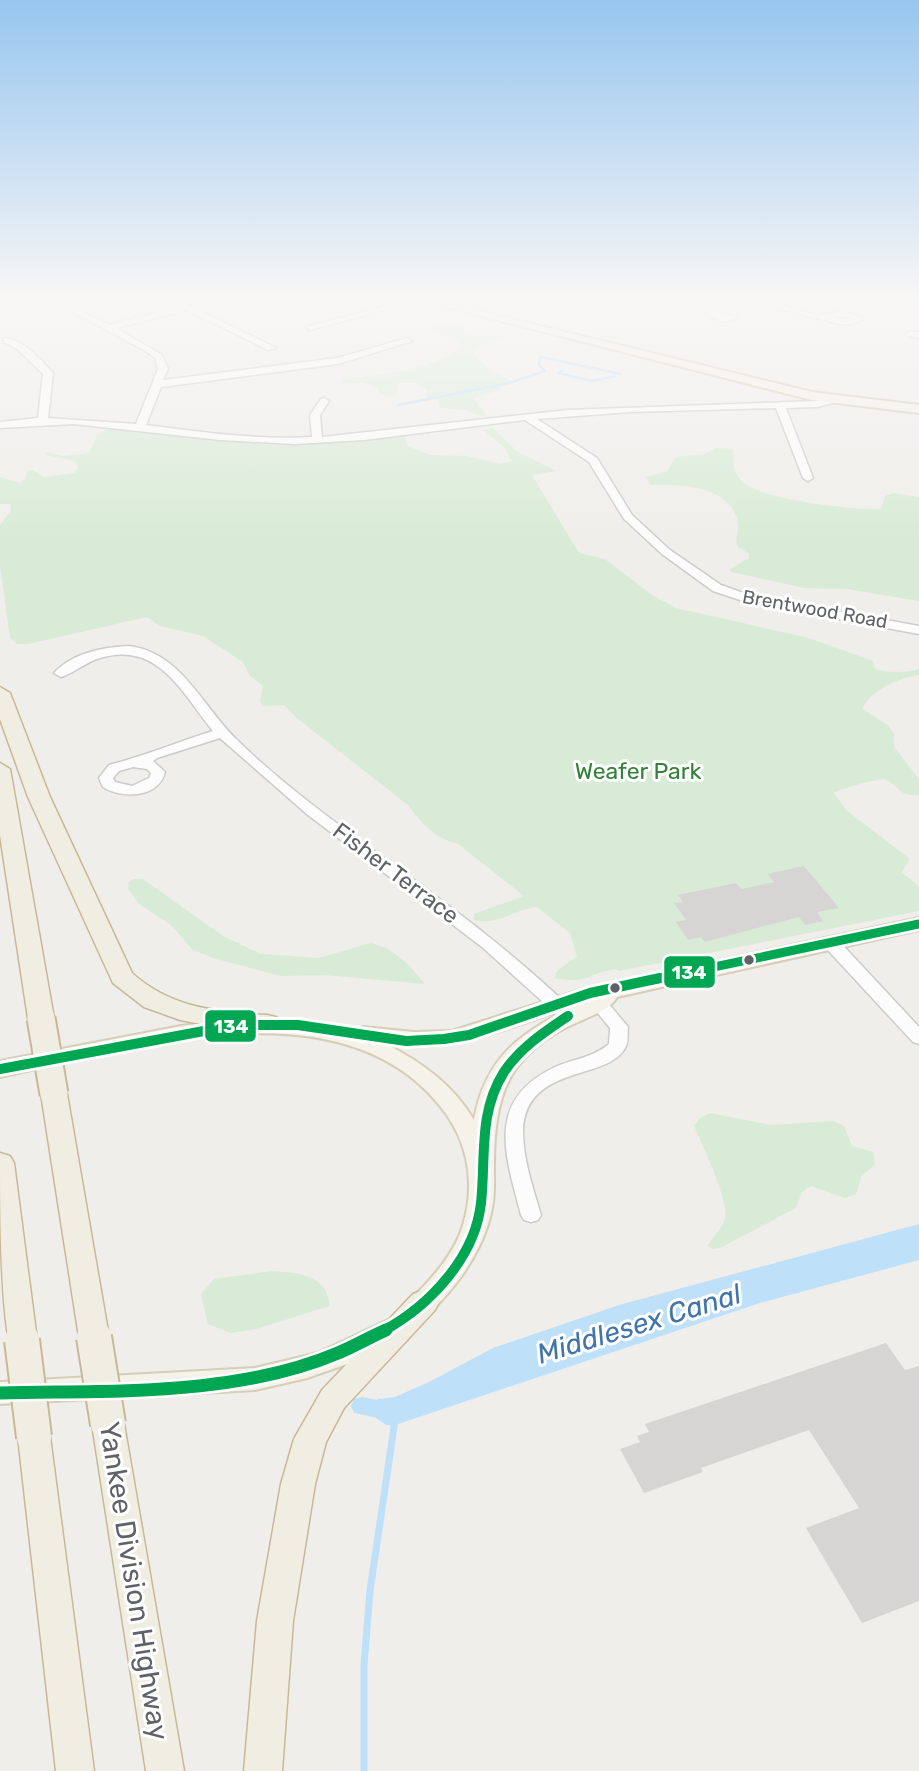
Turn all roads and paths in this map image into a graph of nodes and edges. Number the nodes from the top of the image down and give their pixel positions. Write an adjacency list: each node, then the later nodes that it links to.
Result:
1 (47, 381): 11 (street)
2 (159, 381): 5 (street)
3 (184, 381): 5 (street)
4 (755, 381): 6 (main road)
5 (158, 384): 13 (street)
6 (834, 400): 8 (street); 9 (main road)
7 (324, 401): 14 (street)
8 (780, 406): 10 (street); 15 (street)
9 (919, 409)
10 (529, 418): 14 (street); 16 (street, Brentwood Road)
11 (43, 419): 12 (street); 13 (street)
12 (0, 425)
13 (140, 427): 14 (street)
14 (317, 440)
15 (808, 478)
16 (919, 630)
17 (61, 673): 19 (street, Fisher Terrace)
18 (0, 693): 26 (highway)
19 (221, 733): 20 (street); 25 (street, Fisher Terrace)
20 (142, 763)
21 (0, 769): 36 (highway, Yankee Division Highway, bridge)
22 (919, 924): 23 (main road)
23 (830, 942): 24 (main road); 28 (street)
24 (602, 995): 25 (main road); 32 (street)
25 (564, 1010): 27 (main road); 31 (main road)
26 (267, 1023): 27 (main road); 29 (main road)
27 (327, 1030): 31 (main road)
28 (919, 1038)
29 (0, 1069)
30 (0, 1163): 35 (highway, bridge)
31 (482, 1184): 33 (main road)
32 (531, 1215)
33 (424, 1302): 34 (main road); 37 (highway)
34 (0, 1393)
35 (75, 1771)
36 (165, 1771)
37 (263, 1771)

